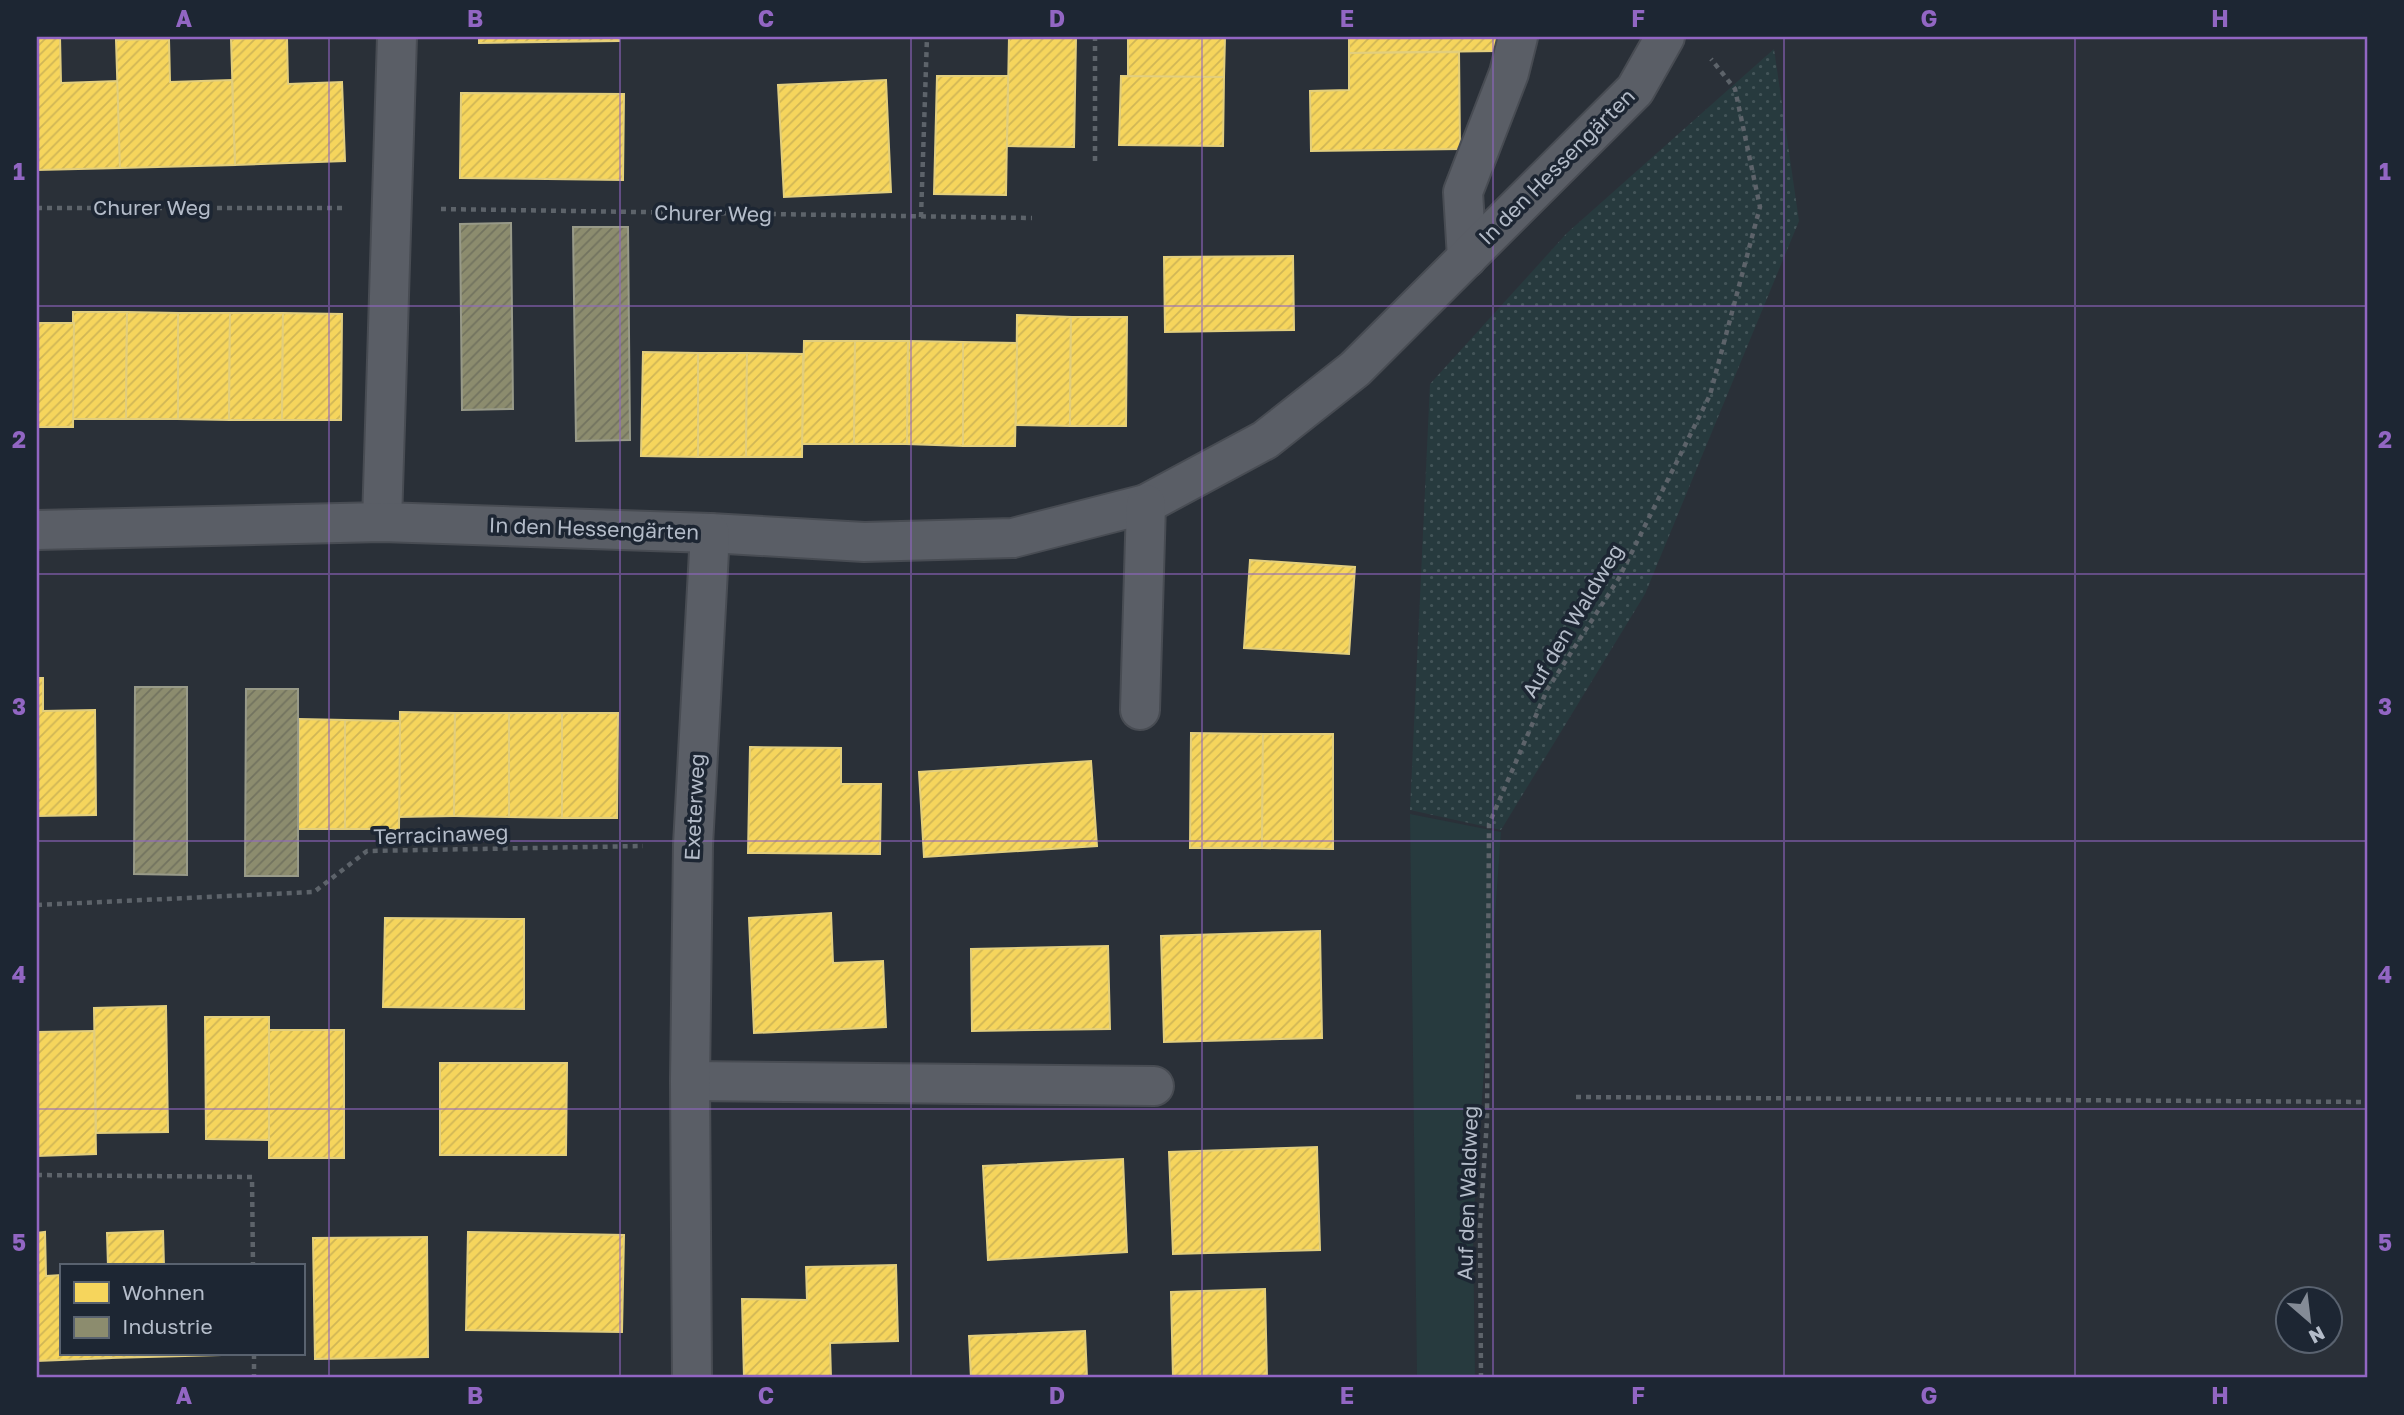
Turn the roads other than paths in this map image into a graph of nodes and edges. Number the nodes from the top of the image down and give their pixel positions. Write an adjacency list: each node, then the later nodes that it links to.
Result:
1 (397, 37): 6 (street)
2 (1518, 37): 4 (street, In den Hessengärten)
3 (1665, 37): 4 (street, In den Hessengärten)
4 (1468, 258): 5 (street, In den Hessengärten)
5 (1146, 504): 8 (street, In den Hessengärten); 9 (street)
6 (382, 522): 7 (street, In den Hessengärten); 8 (street, In den Hessengärten)
7 (37, 530)
8 (710, 533): 10 (street, Exeterweg)
9 (1140, 710)
10 (690, 1081): 11 (street); 12 (street, Exeterweg)
11 (1154, 1086)
12 (692, 1378)

